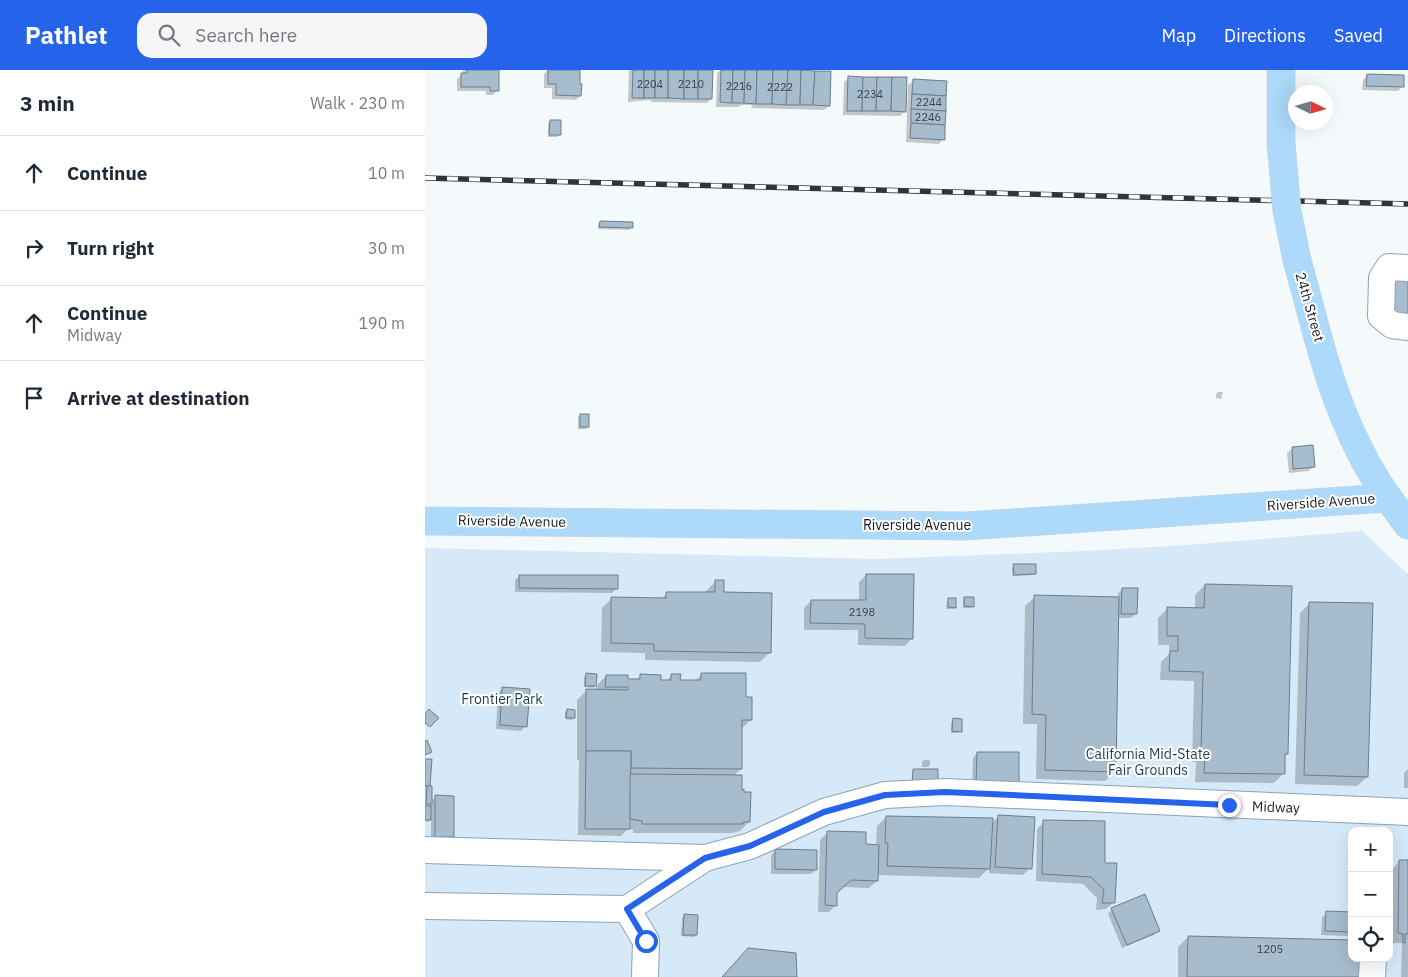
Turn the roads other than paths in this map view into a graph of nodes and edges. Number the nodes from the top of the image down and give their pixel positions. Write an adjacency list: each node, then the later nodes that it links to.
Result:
1 (1281, 70): 4 (main road, 24th Street, bridge)
2 (1408, 268): 3 (lane)
3 (1408, 327)
4 (1398, 497): 5 (main road, Riverside Avenue); 6 (main road, 24th Street)
5 (425, 521)
6 (1408, 524)
7 (1408, 812): 8 (lane, Midway)
8 (1376, 821): 10 (lane, Midway)
9 (425, 850): 10 (lane)
10 (705, 858): 12 (lane)
11 (425, 906): 12 (lane)
12 (627, 909): 14 (lane)
13 (1373, 962): 15 (lane)
14 (645, 977)
15 (1372, 977)

